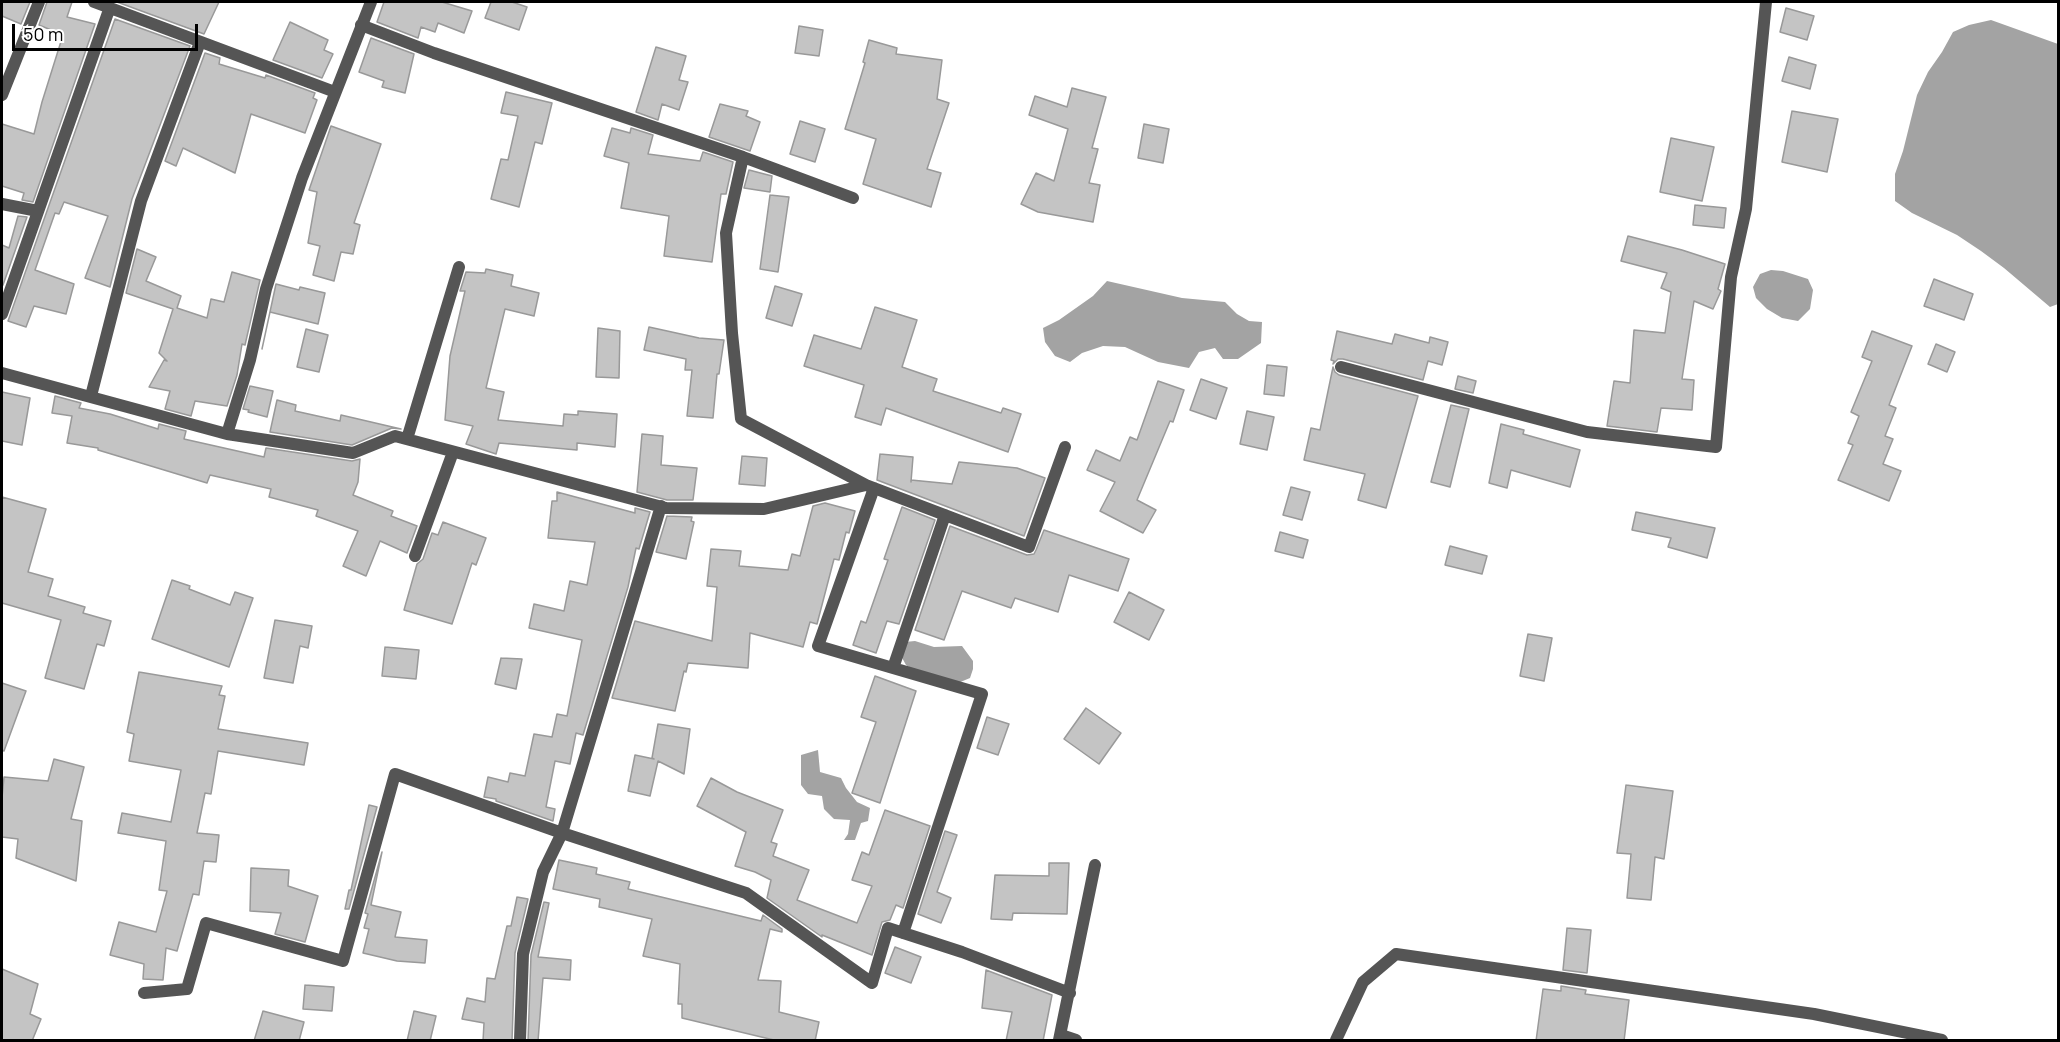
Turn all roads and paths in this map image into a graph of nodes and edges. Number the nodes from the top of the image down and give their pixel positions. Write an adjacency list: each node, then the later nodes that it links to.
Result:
1 (39, 2): 9 (street)
2 (94, 2): 5 (street)
3 (370, 2): 6 (street)
4 (1766, 2): 16 (street)
5 (110, 7): 7 (street); 13 (street)
6 (362, 25): 8 (street); 10 (street)
7 (200, 42): 8 (street); 18 (street)
8 (335, 92): 19 (street)
9 (2, 96)
10 (743, 157): 11 (street); 23 (street)
11 (853, 198)
12 (2, 204): 13 (street)
13 (38, 211): 15 (street)
14 (459, 267): 20 (street)
15 (2, 314)
16 (1341, 367)
17 (2, 373): 18 (street)
18 (90, 396): 19 (street)
19 (227, 434): 20 (street)
20 (407, 439): 22 (street)
21 (1065, 447): 25 (street)
22 (453, 452): 24 (street); 26 (street)
23 (870, 487): 24 (street); 25 (street); 27 (street)
24 (661, 506): 28 (street)
25 (945, 515): 27 (street)
26 (415, 556)
27 (893, 668): 30 (street)
28 (561, 833): 30 (street); 31 (street); 34 (street)
29 (1095, 865): 32 (street)
30 (903, 933): 32 (street)
31 (144, 993)
32 (1070, 993): 33 (street)
33 (1060, 1038): 35 (street)
34 (520, 1041)
35 (1076, 1041)
36 (1336, 1041): 37 (street)
37 (1942, 1041)

